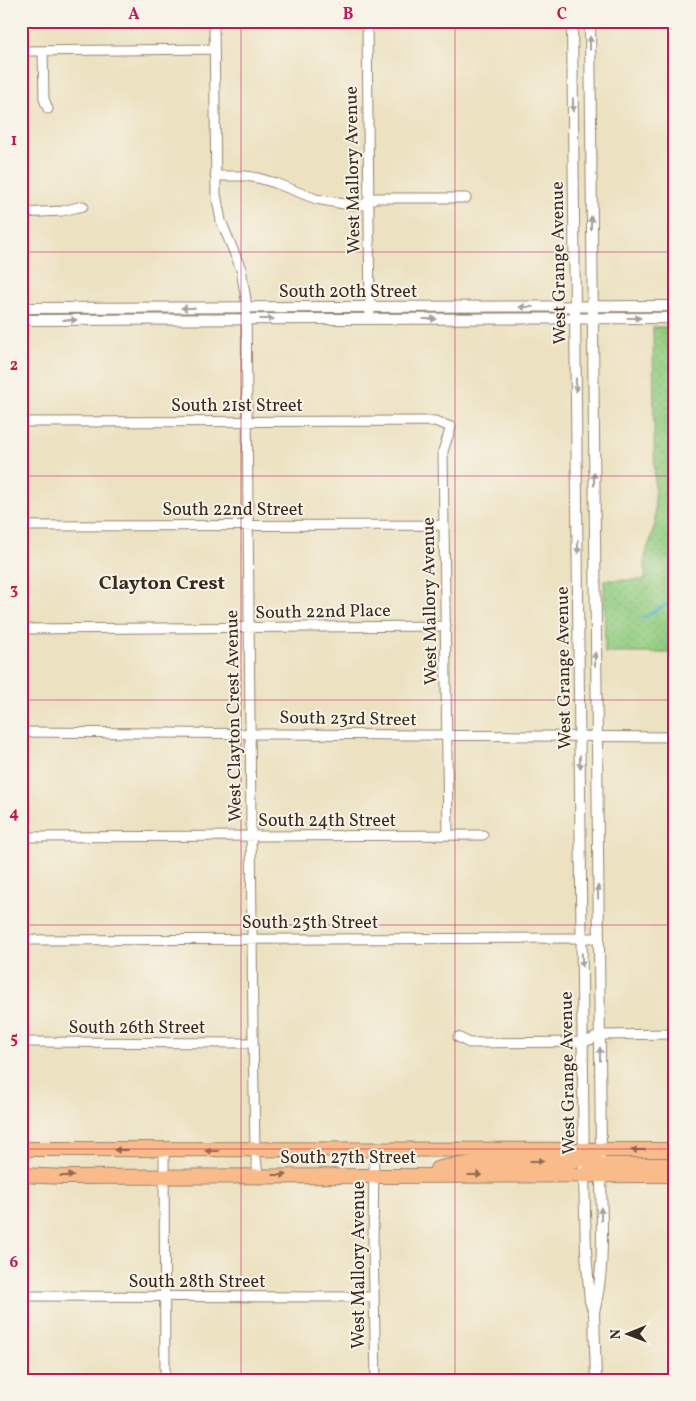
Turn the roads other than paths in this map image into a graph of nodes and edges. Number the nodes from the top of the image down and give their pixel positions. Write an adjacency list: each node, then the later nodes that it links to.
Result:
1 (214, 21): 5 (street, West Clayton Crest Avenue)
2 (367, 21): 13 (street, West Mallory Avenue)
3 (572, 21): 8 (street, West Grange Avenue)
4 (590, 21): 9 (street, West Grange Avenue, one-way to 4)
5 (214, 49): 7 (street); 11 (street, West Clayton Crest Avenue)
6 (21, 52): 7 (street)
7 (43, 52): 10 (street)
8 (573, 69): 9 (street); 16 (street, West Grange Avenue, one-way to 16)
9 (590, 70): 17 (street, West Grange Avenue, one-way to 9)
10 (48, 109)
11 (215, 176): 13 (street); 23 (street, West Clayton Crest Avenue)
12 (466, 198): 13 (street)
13 (369, 201): 21 (street, West Mallory Avenue)
14 (83, 206): 15 (street)
15 (21, 213)
16 (575, 257): 17 (street); 18 (street, West Grange Avenue)
17 (592, 257): 19 (street, West Grange Avenue)
18 (575, 306): 19 (street, South 20th Street); 21 (street, South 20th Street, one-way to 21); 24 (street, West Grange Avenue)
19 (592, 306): 20 (street, South 20th Street); 25 (street, West Grange Avenue)
20 (675, 306)
21 (370, 307): 23 (street, South 20th Street); 27 (street, West Mallory Avenue)
22 (21, 308): 23 (street, South 20th Street, one-way to 22)
23 (246, 308): 29 (street, West Clayton Crest Avenue)
24 (575, 318): 25 (street, South 20th Street); 27 (street, South 20th Street, one-way to 24); 30 (street, West Grange Avenue)
25 (592, 318): 26 (street, South 20th Street, one-way to 26); 31 (street, West Grange Avenue)
26 (675, 318)
27 (370, 319): 29 (street, South 20th Street, one-way to 27)
28 (21, 320): 29 (street, South 20th Street, one-way to 29)
29 (246, 320): 32 (street, West Clayton Crest Avenue)
30 (576, 363): 31 (street); 36 (street, West Grange Avenue, one-way to 36)
31 (593, 363): 37 (street, West Grange Avenue, one-way to 31)
32 (246, 421): 33 (street, South 21st Street); 34 (street, South 21st Street); 39 (street, West Clayton Crest Avenue)
33 (21, 422)
34 (451, 427): 35 (street, West Mallory Avenue)
35 (444, 525): 39 (street, South 22nd Street); 40 (street, West Mallory Avenue)
36 (577, 525): 37 (street); 43 (street, West Grange Avenue, one-way to 43)
37 (594, 525): 44 (street, West Grange Avenue, one-way to 37)
38 (21, 526): 39 (street, South 22nd Street)
39 (248, 526): 41 (street, West Clayton Crest Avenue)
40 (446, 626): 41 (street, South 22nd Place); 47 (street, West Mallory Avenue)
41 (248, 628): 42 (street, South 22nd Place); 46 (street, West Clayton Crest Avenue)
42 (21, 629)
43 (579, 693): 44 (street); 48 (street, West Grange Avenue)
44 (595, 693): 49 (street, West Grange Avenue)
45 (21, 732): 46 (street, South 23rd Street)
46 (249, 732): 47 (street, South 23rd Street); 55 (street, West Clayton Crest Avenue)
47 (447, 735): 48 (street, South 23rd Street); 53 (street, West Mallory Avenue)
48 (580, 737): 49 (street, South 23rd Street); 51 (street, West Grange Avenue, one-way to 51)
49 (596, 737): 50 (street, South 23rd Street); 52 (street, West Grange Avenue)
50 (675, 737)
51 (580, 785): 52 (street); 57 (street, West Grange Avenue)
52 (596, 786): 58 (street, West Grange Avenue, one-way to 52)
53 (448, 835): 54 (street, South 24th Street); 55 (street, South 24th Street)
54 (482, 835)
55 (251, 836): 56 (street, South 24th Street); 59 (street, West Clayton Crest Avenue)
56 (21, 837)
57 (582, 938): 58 (street, South 25th Street); 59 (street, South 25th Street); 65 (street, West Grange Avenue, one-way to 65)
58 (599, 938): 62 (street, West Grange Avenue)
59 (252, 939): 60 (street, South 25th Street); 66 (street, West Clayton Crest Avenue)
60 (21, 940)
61 (675, 1034): 62 (street)
62 (600, 1035): 65 (street); 68 (street, West Grange Avenue, one-way to 62)
63 (458, 1037): 65 (street)
64 (21, 1042): 66 (street, South 26th Street)
65 (583, 1042): 67 (street, West Grange Avenue)
66 (253, 1044): 71 (street, West Clayton Crest Avenue)
67 (583, 1103): 68 (street); 75 (street, West Grange Avenue)
68 (600, 1103): 73 (street, West Grange Avenue)
69 (21, 1150): 70 (main road, South 27th Street, one-way to 69)
70 (164, 1150): 71 (main road, South 27th Street, one-way to 70); 83 (street)
71 (255, 1150): 72 (main road, South 27th Street); 79 (street, West Clayton Crest Avenue)
72 (374, 1150): 75 (main road, South 27th Street); 84 (street, West Mallory Avenue)
73 (601, 1150): 74 (main road, South 27th Street, one-way to 73); 75 (main road, South 27th Street); 77 (street, West Grange Avenue)
74 (675, 1150)
75 (584, 1155): 80 (main road, one-way to 75); 81 (street, West Grange Avenue)
76 (675, 1165): 77 (main road)
77 (601, 1170): 81 (main road); 82 (main road); 86 (street, West Grange Avenue, one-way to 77)
78 (21, 1175): 83 (main road, South 27th Street, one-way to 83)
79 (258, 1175): 83 (main road, South 27th Street); 84 (main road, South 27th Street, one-way to 84)
80 (420, 1175): 81 (main road, South 27th Street, one-way to 81); 84 (main road, South 27th Street)
81 (584, 1175): 85 (street, West Grange Avenue)
82 (675, 1175)
83 (164, 1176): 88 (street)
84 (374, 1176): 89 (street, West Mallory Avenue)
85 (586, 1252): 86 (street); 90 (street, West Grange Avenue)
86 (602, 1252): 90 (street, West Grange Avenue)
87 (21, 1296): 88 (street, South 28th Street)
88 (164, 1297): 89 (street, South 28th Street); 91 (street)
89 (374, 1297): 92 (street, West Mallory Avenue)
90 (594, 1313): 93 (street, West Grange Avenue)
91 (165, 1380)
92 (376, 1380)
93 (596, 1380)

